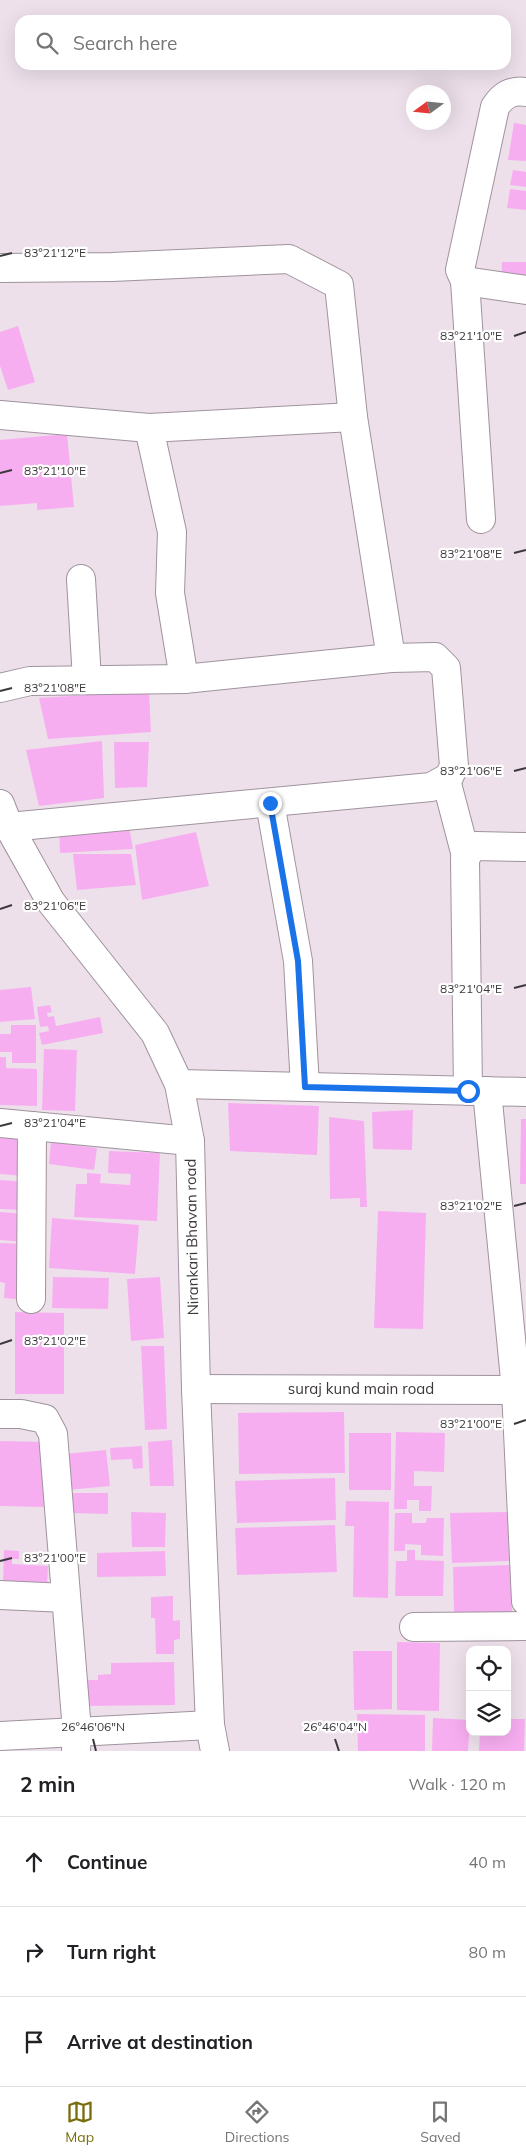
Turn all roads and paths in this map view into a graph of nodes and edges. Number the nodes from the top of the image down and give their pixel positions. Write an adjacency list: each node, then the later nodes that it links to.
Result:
1 (526, 92): 3 (street)
2 (0, 268): 6 (street)
3 (465, 281): 4 (street); 8 (street)
4 (526, 290)
5 (0, 415): 7 (street)
6 (353, 417): 7 (street); 10 (street)
7 (149, 428): 11 (street)
8 (481, 519)
9 (81, 579): 12 (street)
10 (390, 658): 11 (street); 14 (street)
11 (184, 679): 12 (street)
12 (87, 680): 13 (street)
13 (0, 688)
14 (446, 780): 15 (street); 18 (street)
15 (270, 803): 16 (street); 20 (street)
16 (4, 816): 19 (street, Nirankari Bhavan road)
17 (526, 847): 18 (street)
18 (466, 856): 21 (street)
19 (179, 1084): 20 (street); 25 (street, Nirankari Bhavan road)
20 (305, 1087): 21 (street)
21 (478, 1091): 22 (street); 28 (street)
22 (526, 1092)
23 (0, 1123): 24 (street)
24 (32, 1126): 25 (street); 26 (street)
25 (190, 1142): 27 (street, Nirankari Bhavan road)
26 (31, 1299)
27 (196, 1389): 28 (street, suraj kund main road); 36 (street, Nirankari Bhavan road)
28 (521, 1390): 32 (street)
29 (0, 1414): 31 (street)
30 (0, 1595): 31 (street)
31 (66, 1598): 37 (street)
32 (526, 1601)
33 (526, 1626): 34 (street)
34 (414, 1627)
35 (0, 1736): 37 (street)
36 (212, 1738): 37 (street)
37 (76, 1741)

